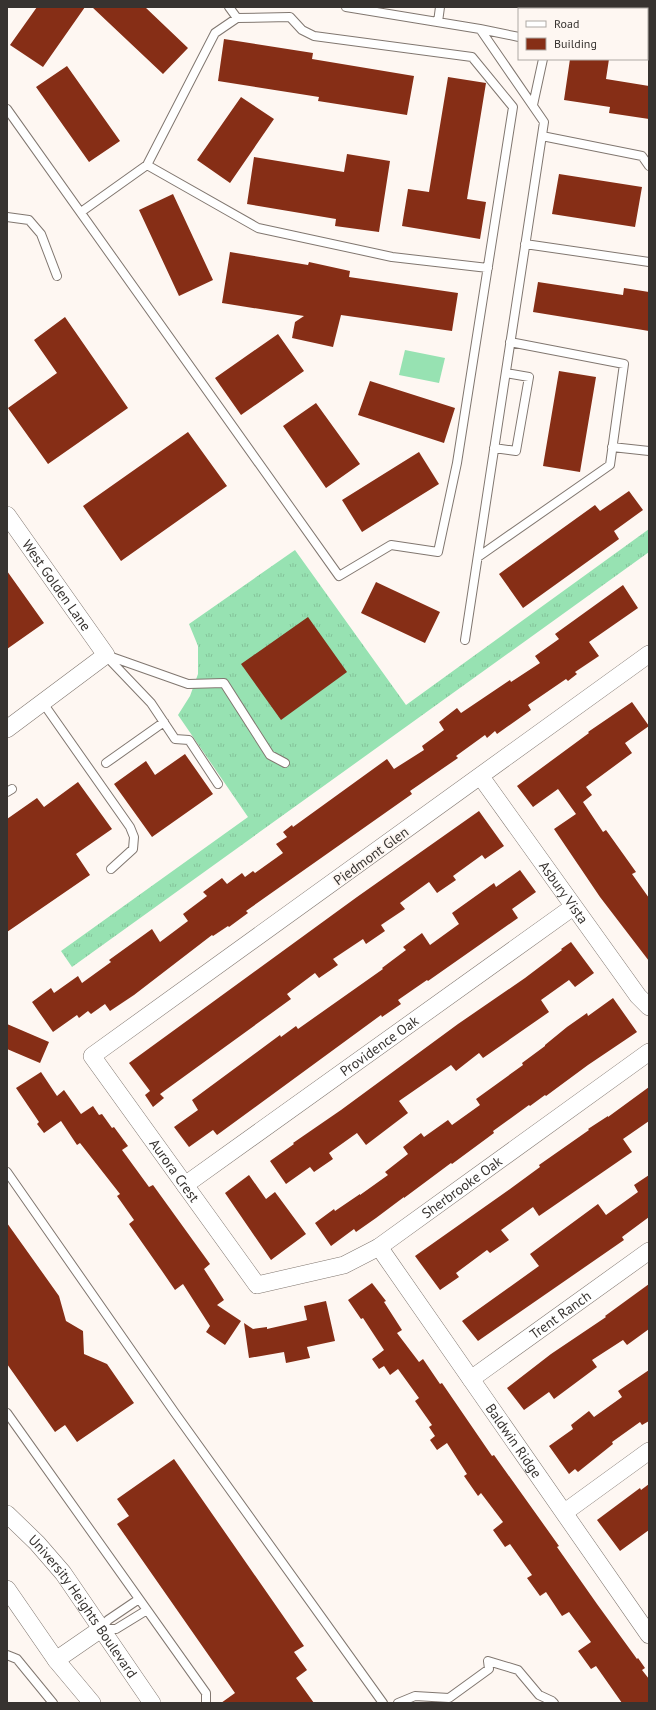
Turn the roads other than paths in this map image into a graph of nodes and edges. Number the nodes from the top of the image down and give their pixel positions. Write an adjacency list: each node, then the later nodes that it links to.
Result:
1 (229, 7): 4 (lane)
2 (346, 7): 5 (lane)
3 (440, 7): 5 (lane)
4 (237, 18): 12 (lane); 18 (lane)
5 (438, 22): 6 (lane)
6 (480, 29): 7 (lane); 9 (lane)
7 (518, 37)
8 (543, 60): 9 (lane)
9 (533, 105): 11 (lane)
10 (7, 109): 14 (lane)
11 (542, 136): 13 (lane); 16 (lane)
12 (147, 165): 14 (lane); 18 (lane)
13 (649, 166)
14 (81, 212): 18 (lane)
15 (7, 217): 19 (lane)
16 (525, 244): 17 (lane); 20 (lane)
17 (649, 262)
18 (488, 268)
19 (57, 276)
20 (510, 342): 21 (lane); 22 (lane)
21 (506, 373): 23 (lane); 23 (lane)
22 (612, 447): 24 (lane); 26 (lane)
23 (494, 448): 26 (lane)
24 (649, 451)
25 (7, 515): 29 (street, West Golden Lane)
26 (478, 557): 27 (lane)
27 (465, 640)
28 (649, 654): 35 (street, Piedmont Glen)
29 (106, 656): 30 (street); 31 (lane); 34 (lane)
30 (42, 703): 32 (street); 37 (lane)
31 (164, 722): 33 (lane); 36 (lane)
32 (7, 729)
33 (106, 763)
34 (285, 763)
35 (481, 777): 38 (street, Asbury Vista); 41 (street, Piedmont Glen)
36 (218, 784)
37 (111, 868)
38 (573, 907): 39 (street, Asbury Vista); 43 (street, Providence Oak)
39 (649, 1007)
40 (649, 1052): 44 (street, Sherbrooke Oak)
41 (92, 1056): 43 (street, Aurora Crest)
42 (7, 1172): 63 (lane)
43 (185, 1185): 46 (street, Aurora Crest)
44 (379, 1247): 46 (street, Sherbrooke Oak); 47 (street, Baldwin Ridge)
45 (649, 1251): 47 (street, Trent Ranch)
46 (257, 1285)
47 (472, 1380): 50 (street, Baldwin Ridge)
48 (7, 1413): 53 (lane)
49 (649, 1451): 50 (street)
50 (565, 1512): 56 (street, Baldwin Ridge)
51 (7, 1514): 55 (street, University Heights Boulevard)
52 (7, 1589): 58 (street)
53 (139, 1599): 54 (lane); 55 (lane)
54 (147, 1610): 55 (lane); 62 (lane)
55 (101, 1629): 58 (street); 61 (street, University Heights Boulevard)
56 (649, 1635)
57 (7, 1655): 59 (lane)
58 (56, 1660): 60 (street)
59 (52, 1703)
60 (92, 1703)
61 (152, 1703)
62 (206, 1703)
63 (383, 1703)
64 (398, 1703): 65 (lane)
65 (554, 1703)

